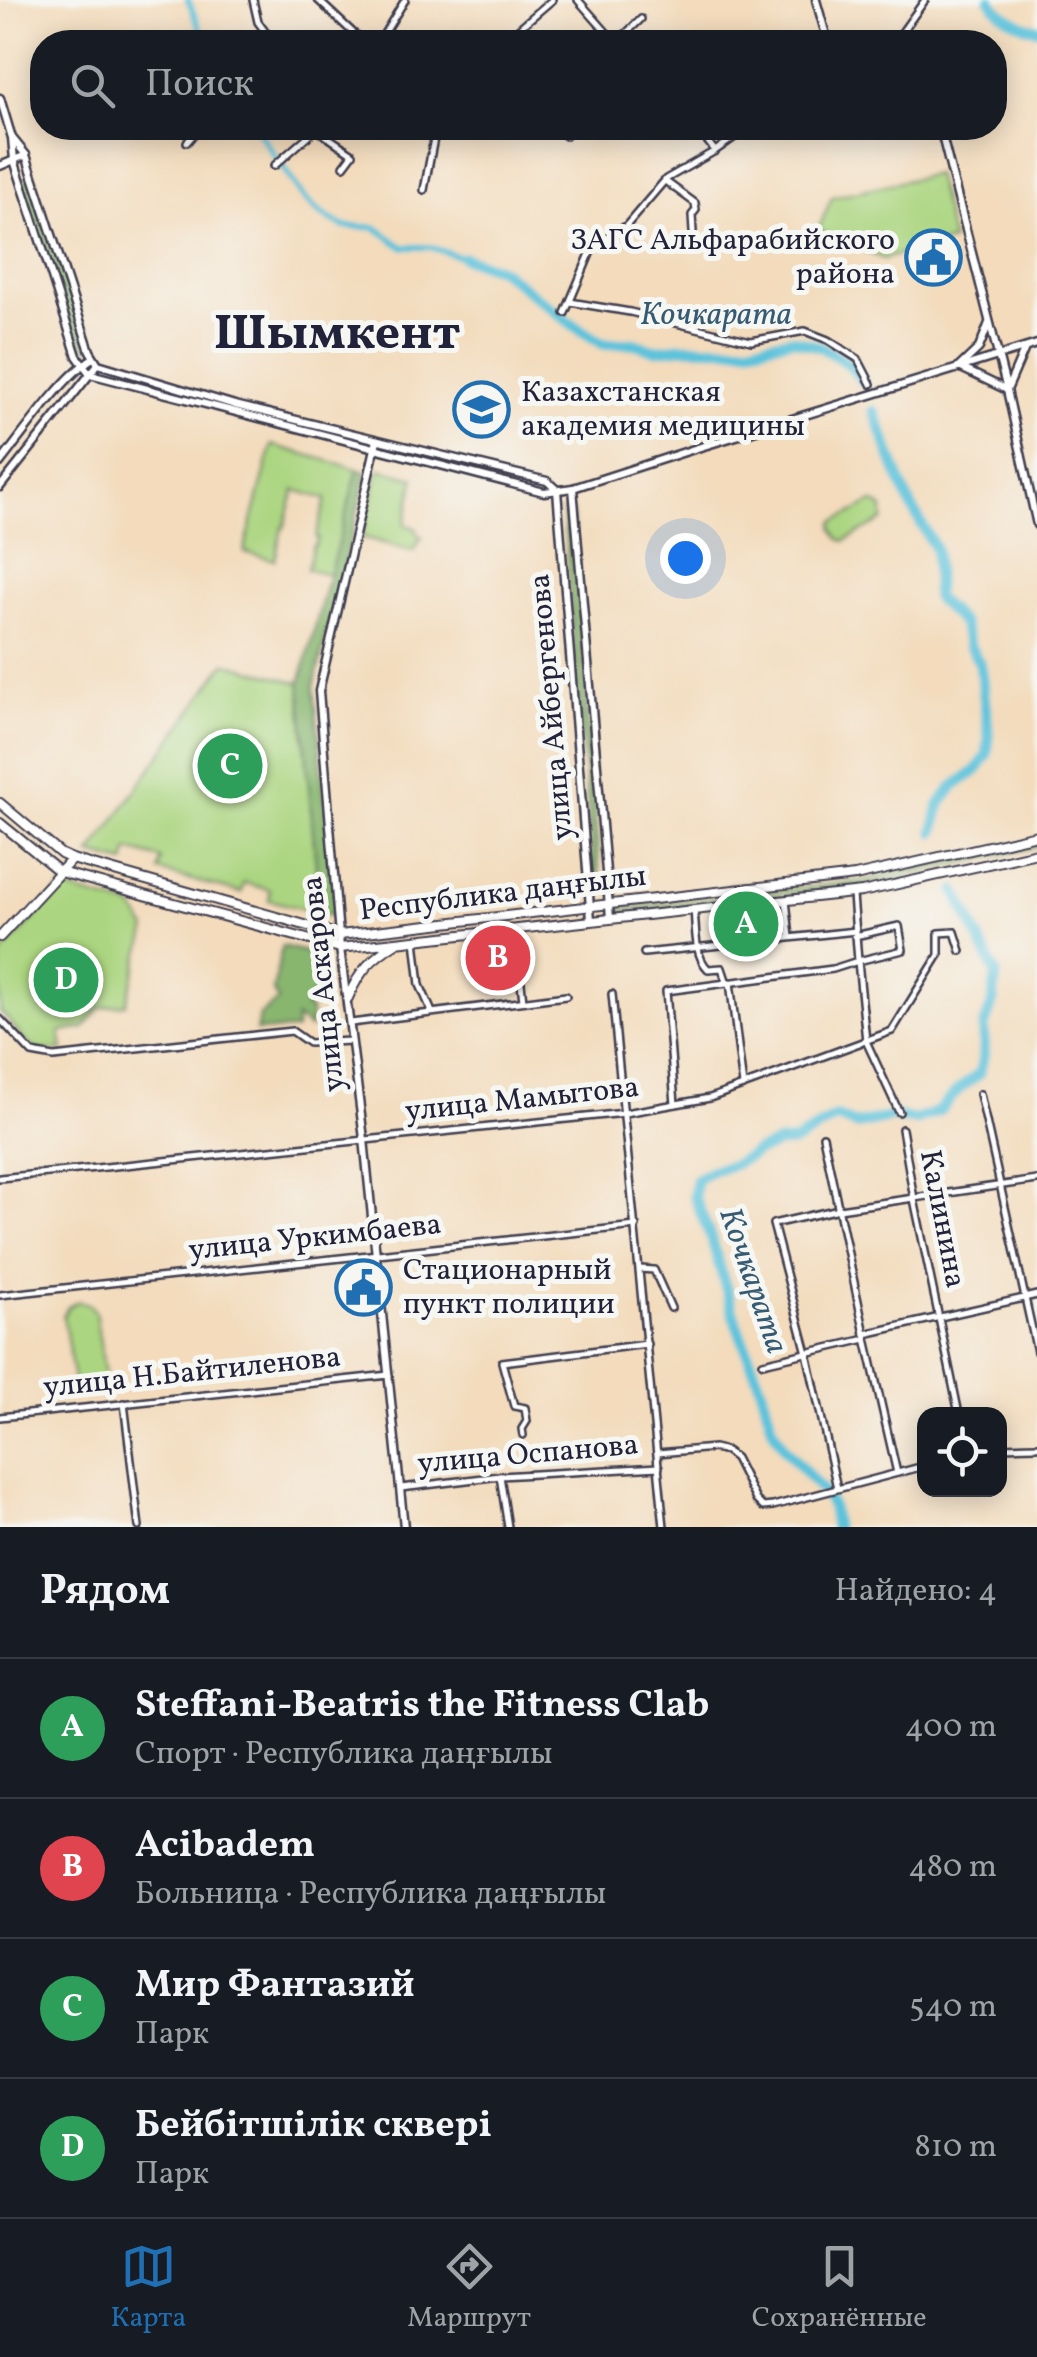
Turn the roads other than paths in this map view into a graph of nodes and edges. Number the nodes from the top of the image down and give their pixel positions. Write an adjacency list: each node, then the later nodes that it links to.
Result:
1 (254, 0): 9 (street)
2 (318, 0): 10 (street)
3 (405, 0): 11 (street)
4 (552, 0): 12 (street)
5 (578, 0): 13 (street)
6 (816, 0): 15 (main road)
7 (925, 0): 16 (street)
8 (641, 19): 14 (street)
9 (264, 30)
10 (350, 30)
11 (386, 30)
12 (517, 30)
13 (605, 30)
14 (629, 30)
15 (825, 30)
16 (904, 30)
17 (0, 98): 18 (main road)
18 (12, 138): 26 (main road); 27 (main road)
19 (303, 140): 28 (street)
20 (333, 140): 30 (street)
21 (434, 140): 32 (street)
22 (706, 140): 25 (street)
23 (731, 140): 25 (street)
24 (943, 140): 36 (main road)
25 (715, 151): 31 (street)
26 (26, 156): 27 (main road); 40 (main road)
27 (14, 160): 29 (main road); 41 (main road)
28 (274, 165)
29 (0, 166)
30 (344, 166)
31 (665, 181): 33 (street); 34 (street)
32 (424, 190)
33 (694, 232)
34 (570, 302): 35 (street); 44 (street)
35 (565, 313)
36 (989, 323): 39 (main road); 42 (main road)
37 (1037, 344): 38 (main road)
38 (1026, 347): 39 (main road); 45 (main road)
39 (998, 356): 42 (main road); 45 (main road)
40 (95, 361): 41 (main road); 43 (main road); 46 (main road)
41 (82, 365): 43 (main road); 47 (main road)
42 (960, 367): 45 (main road); 49 (main road)
43 (90, 374): 46 (main road); 48 (main road)
44 (871, 384)
45 (1007, 390): 51 (main road)
46 (376, 445): 50 (main road); 67 (main road, улица Аскарова)
47 (0, 463)
48 (0, 487)
49 (573, 488): 50 (main road); 60 (main road, улица Айбергенова)
50 (557, 490): 61 (main road, улица Айбергенова)
51 (1037, 525)
52 (0, 803): 56 (main road, Республика даңғылы)
53 (0, 823): 57 (main road, Республика даңғылы)
54 (1037, 835): 60 (main road, Республика даңғылы)
55 (1037, 852): 58 (main road, Республика даңғылы)
56 (72, 859): 57 (main road); 67 (main road, Республика даңғылы)
57 (60, 872): 68 (main road); 73 (main road, Республика даңғылы)
58 (852, 893): 59 (main road, Республика даңғылы); 66 (street)
59 (786, 900): 62 (main road, Республика даңғылы); 69 (street)
60 (608, 904): 61 (main road, Республика даңғылы); 63 (main road, улица Айбергенова)
61 (590, 906): 64 (main road, улица Айбергенова); 67 (main road, Республика даңғылы)
62 (694, 909): 63 (main road, Республика даңғылы); 72 (street)
63 (610, 918): 64 (main road, Республика даңғылы)
64 (591, 920): 65 (main road, Республика даңғылы)
65 (514, 928): 70 (main road, Республика даңғылы); 81 (street)
66 (855, 934): 69 (street); 76 (street); 76 (street)
67 (340, 935): 73 (main road, улица Аскарова)
68 (0, 937)
69 (790, 938): 72 (street)
70 (415, 940): 71 (main road, Республика даңғылы); 82 (street)
71 (399, 942): 73 (main road, Республика даңғылы); 80 (main road)
72 (697, 946): 75 (street); 77 (street)
73 (340, 948): 80 (main road, улица Аскарова)
74 (961, 951): 86 (street, улица Мамытова)
75 (644, 953)
76 (858, 962): 77 (street); 86 (street)
77 (728, 982): 87 (street); 89 (street)
78 (612, 994): 91 (street)
79 (566, 996): 81 (street)
80 (348, 998): 84 (main road, улица Аскарова)
81 (523, 1000): 82 (street)
82 (432, 1012): 84 (street)
83 (0, 1019): 85 (street)
84 (351, 1024): 85 (main road, улица Аскарова)
85 (353, 1040): 94 (main road, улица Аскарова)
86 (866, 1041): 87 (street, улица Мамытова); 90 (street)
87 (743, 1086): 89 (street, улица Мамытова)
88 (980, 1094): 97 (street)
89 (675, 1104): 91 (street, улица Мамытова)
90 (899, 1112)
91 (625, 1113): 94 (street, улица Мамытова); 100 (street)
92 (902, 1129): 98 (street, Калинина)
93 (823, 1136): 99 (street)
94 (364, 1139): 95 (street, улица Мамытова); 101 (main road, улица Аскарова)
95 (0, 1178)
96 (1037, 1180): 97 (street)
97 (999, 1184): 98 (street); 105 (street)
98 (914, 1199): 99 (street); 107 (street, Калинина)
99 (839, 1208): 108 (street); 110 (street)
100 (636, 1226): 101 (street, улица Уркимбаева); 102 (street)
101 (376, 1254): 103 (street, улица Уркимбаева); 113 (main road, улица Аскарова)
102 (640, 1269): 106 (street); 109 (street)
103 (0, 1295)
104 (1037, 1295): 105 (street)
105 (1026, 1298): 107 (street); 111 (street)
106 (670, 1308)
107 (939, 1318): 108 (street); 115 (street, Калинина)
108 (865, 1336): 110 (street); 123 (street)
109 (647, 1344): 117 (street); 120 (street)
110 (807, 1352): 112 (street); 126 (street)
111 (1037, 1352)
112 (763, 1363)
113 (388, 1374): 114 (street, улица Н.Байтиленова); 125 (main road, улица Аскарова)
114 (124, 1403): 116 (street, улица Н.Байтиленова); 127 (street)
115 (958, 1407)
116 (0, 1417)
117 (523, 1435)
118 (1037, 1446): 119 (street)
119 (1007, 1447)
120 (658, 1453): 121 (street); 126 (street)
121 (659, 1466): 124 (street, улица Оспанова); 130 (street)
122 (917, 1468): 123 (street)
123 (897, 1472): 126 (street)
124 (500, 1476): 125 (street, улица Оспанова); 129 (street)
125 (401, 1488): 128 (main road, улица Аскарова)
126 (837, 1488)
127 (139, 1527)
128 (404, 1527)
129 (508, 1527)
130 (664, 1527)

